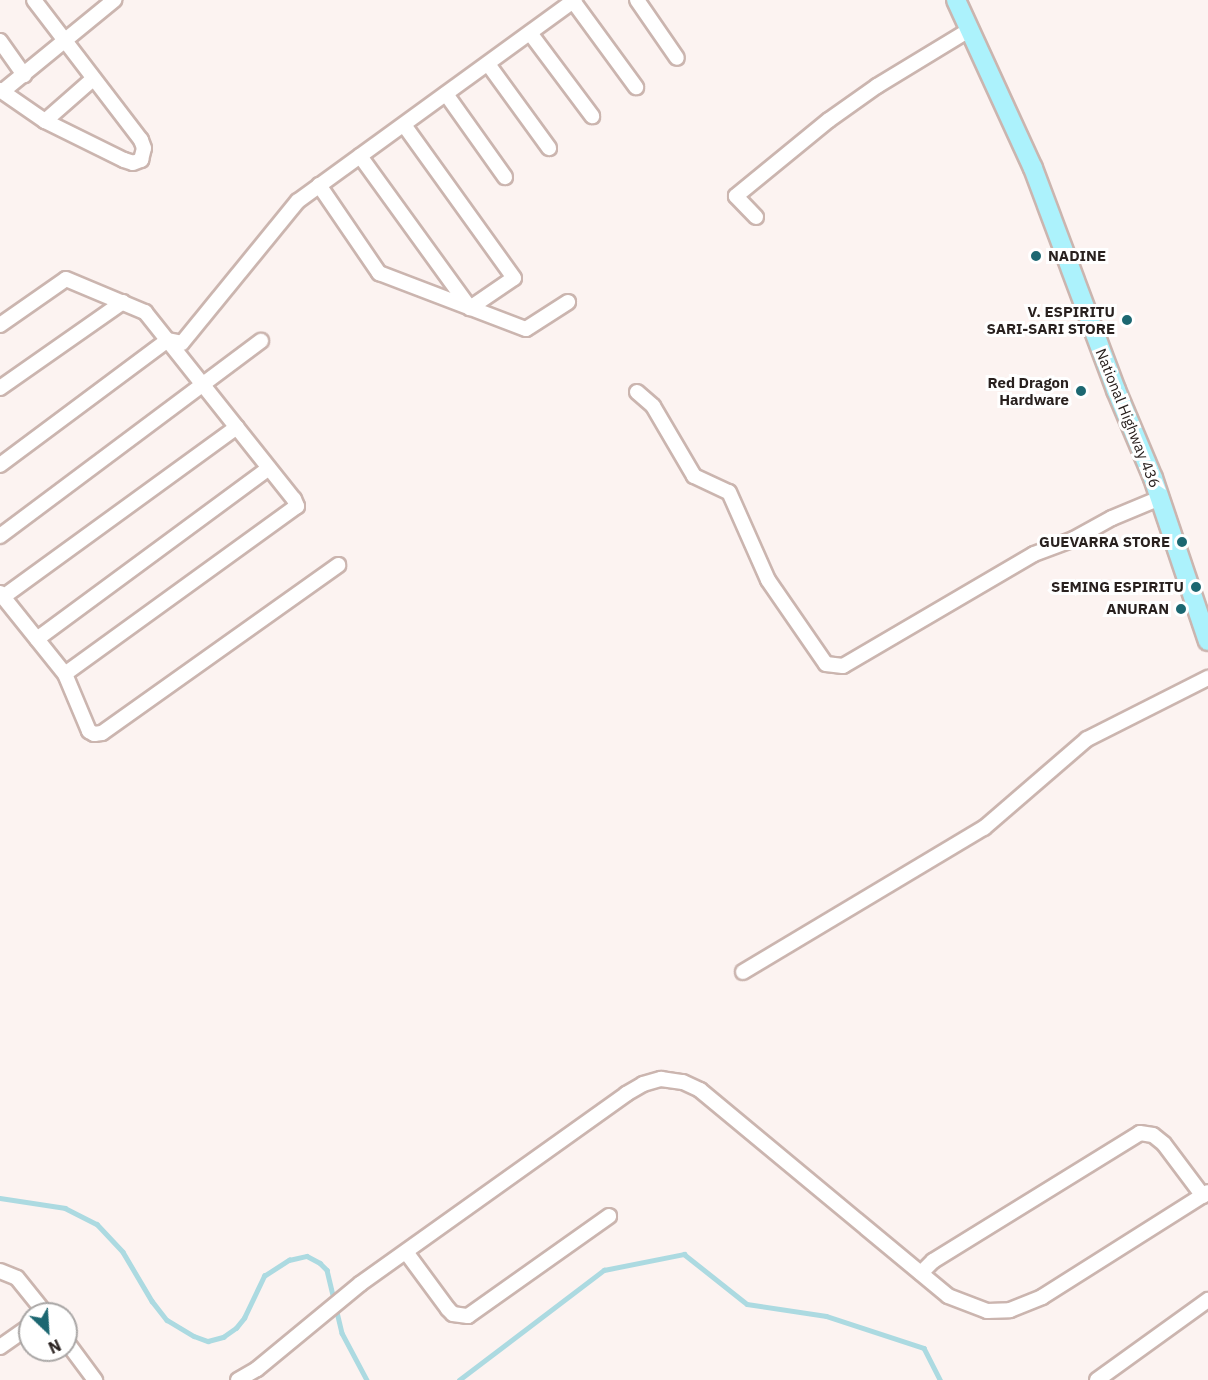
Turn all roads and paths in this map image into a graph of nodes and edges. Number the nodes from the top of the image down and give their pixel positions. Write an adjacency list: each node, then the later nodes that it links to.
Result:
1 (34, 0): 9 (street)
2 (637, 0): 10 (street)
3 (956, 0): 6 (main road, National Highway 436)
4 (574, 1): 7 (street); 14 (street)
5 (105, 3): 9 (street)
6 (969, 30): 24 (street); 37 (main road, National Highway 436)
7 (530, 33): 11 (street); 17 (street)
8 (0, 41): 12 (street)
9 (64, 42): 12 (street); 13 (street)
10 (677, 58)
11 (488, 64): 16 (street); 20 (street)
12 (24, 75): 15 (street)
13 (93, 79): 18 (street); 18 (street)
14 (636, 87)
15 (2, 91): 18 (street)
16 (446, 94): 19 (street); 22 (street)
17 (592, 116)
18 (45, 121)
19 (404, 125): 21 (street); 27 (street)
20 (549, 148)
21 (360, 156): 23 (street); 27 (street)
22 (505, 177)
23 (319, 186): 27 (street); 29 (street)
24 (756, 217)
25 (123, 302): 28 (street); 29 (street); 32 (street)
26 (568, 302): 27 (street)
27 (470, 308)
28 (2, 320)
29 (168, 340): 31 (street); 35 (street)
30 (261, 341): 31 (street)
31 (203, 384): 34 (street); 38 (street)
32 (0, 388)
33 (637, 393): 37 (street)
34 (237, 427): 36 (street); 40 (street)
35 (0, 465)
36 (269, 468): 41 (street); 43 (street)
37 (1160, 498): 42 (main road, National Highway 436)
38 (0, 536)
39 (338, 566): 43 (street)
40 (2, 595): 41 (street)
41 (37, 639): 43 (street)
42 (1208, 641)
43 (65, 674)
44 (1208, 678): 45 (street)
45 (743, 972)
46 (1205, 1194): 50 (street); 50 (street)
47 (609, 1216): 48 (street)
48 (406, 1252): 50 (street); 56 (street)
49 (0, 1271): 52 (street)
50 (921, 1273)
51 (1208, 1300): 59 (street)
52 (36, 1302)
53 (18, 1334): 54 (street)
54 (0, 1347)
55 (78, 1360): 57 (street)
56 (262, 1374): 58 (street)
57 (89, 1378)
58 (238, 1380)
59 (1096, 1380)

